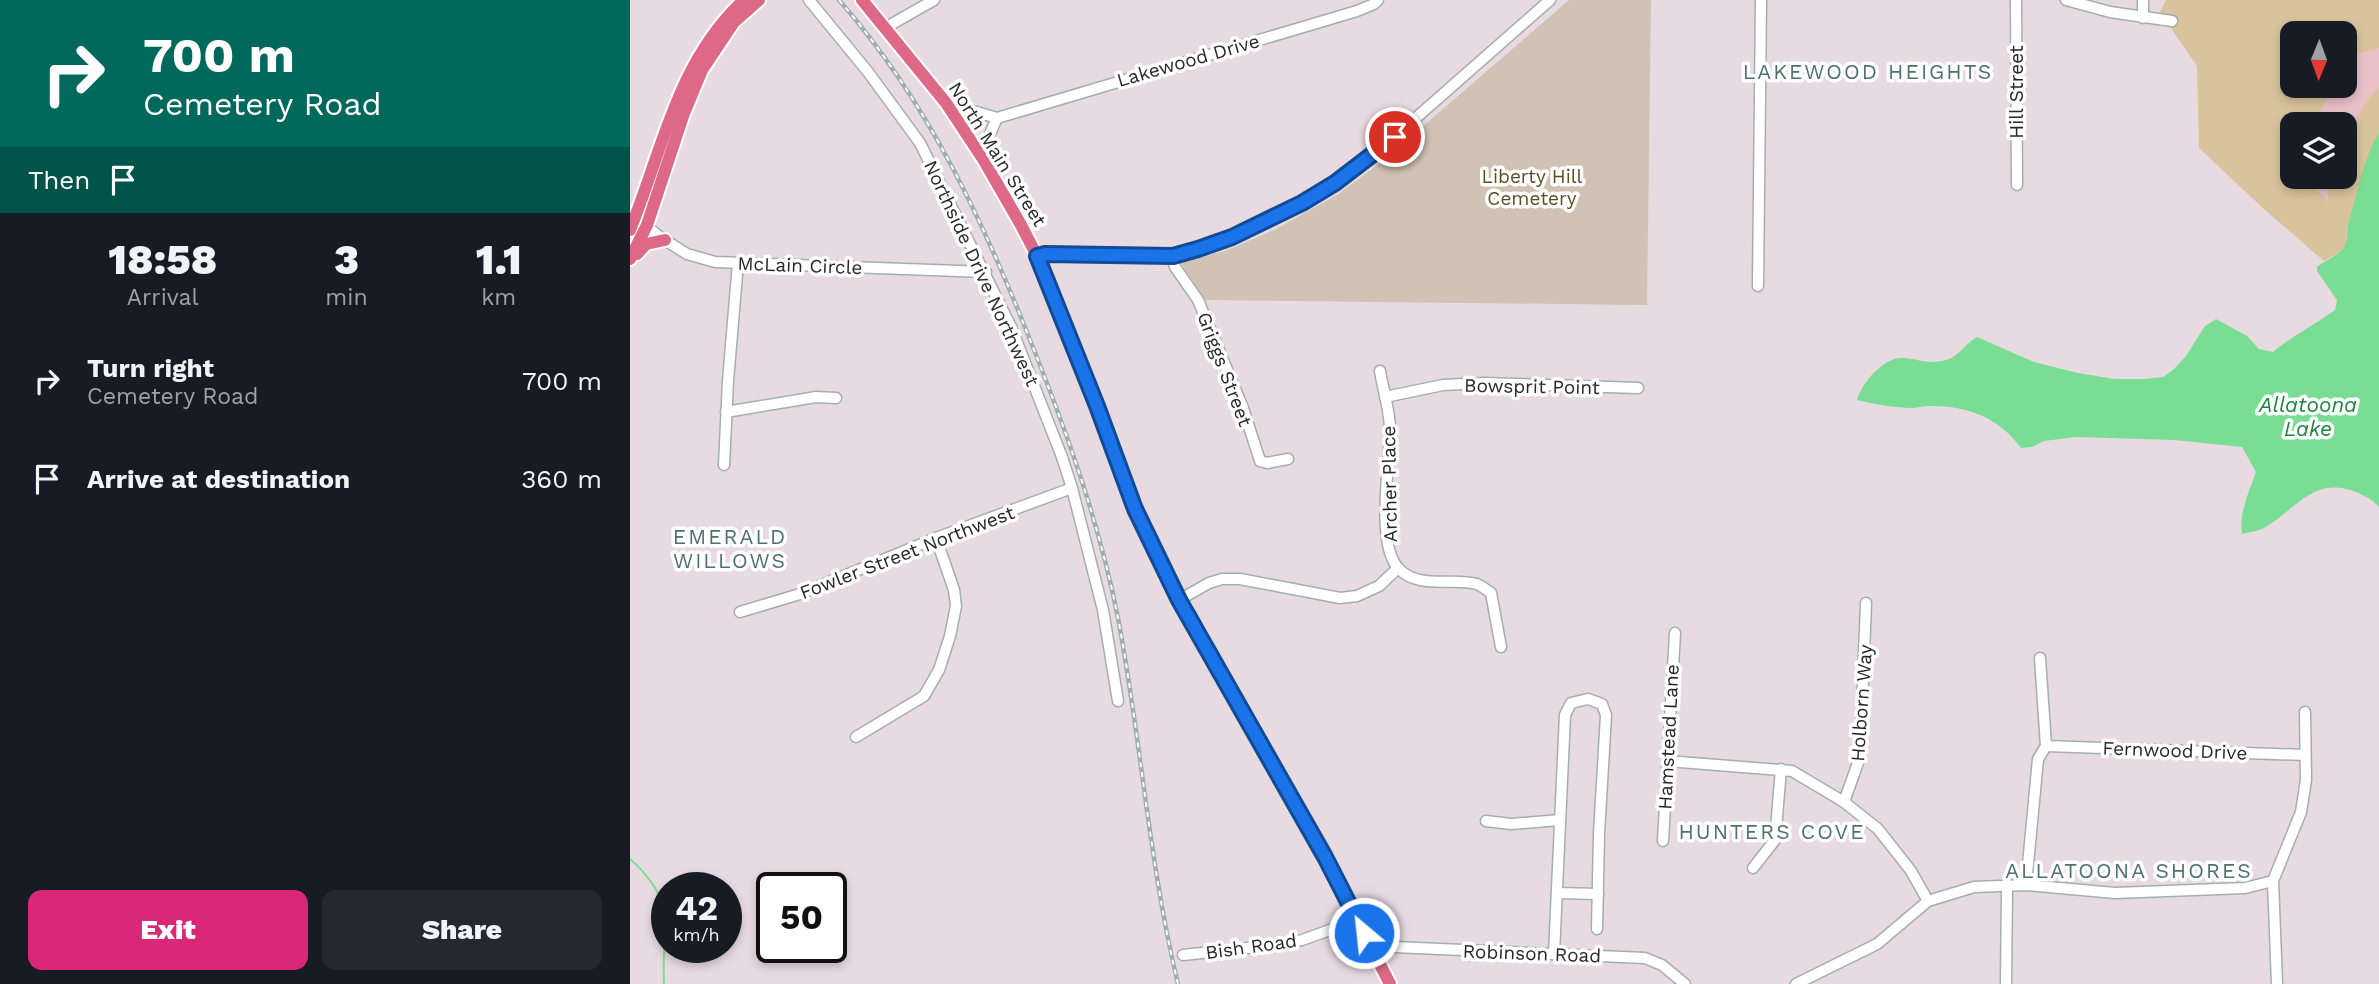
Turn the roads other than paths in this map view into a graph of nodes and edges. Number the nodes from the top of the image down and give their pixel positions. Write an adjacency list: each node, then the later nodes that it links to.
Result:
1 (744, 0): 18 (main road)
2 (760, 0): 22 (main road)
3 (809, 0): 29 (street, Northside Drive Northwest)
4 (862, 0): 14 (main road, North Main Street)
5 (934, 0): 14 (street)
6 (1378, 0): 16 (street, Lakewood Drive)
7 (1550, 0): 26 (street)
8 (1761, 0): 30 (street)
9 (2015, 0): 19 (street, Hill Street)
10 (2066, 0): 12 (street)
11 (2143, 0): 12 (street)
12 (2143, 18): 13 (street)
13 (2172, 21)
14 (885, 27): 15 (main road, North Main Street)
15 (946, 103): 16 (street); 17 (main road, North Main Street)
16 (997, 118): 17 (street)
17 (983, 159): 25 (main road, North Main Street)
18 (650, 177): 20 (main road); 21 (main road)
19 (2017, 185)
20 (630, 202)
21 (633, 214): 22 (street, McLain Circle); 23 (main road)
22 (647, 225): 24 (street, McLain Circle); 27 (main road)
23 (630, 230)
24 (665, 240): 27 (main road); 28 (street, McLain Circle)
25 (1037, 256): 26 (street); 41 (main road, North Main Street)
26 (1173, 256): 36 (street, Griggs Street)
27 (630, 261)
28 (738, 263): 29 (street, McLain Circle); 35 (street)
29 (986, 272): 38 (street, Northside Drive Northwest)
30 (1758, 286)
31 (1380, 371): 33 (street, Archer Place)
32 (1638, 388): 33 (street, Bowsprit Point)
33 (1385, 397): 40 (street, Archer Place)
34 (836, 398): 35 (street)
35 (726, 412): 37 (street)
36 (1288, 459)
37 (724, 465)
38 (1072, 488): 39 (street, Fowler Street Northwest); 47 (street, Northside Drive Northwest)
39 (936, 538): 43 (street, Fowler Street Northwest); 49 (street)
40 (1398, 568): 41 (street); 45 (street, Archer Place)
41 (1179, 600): 65 (main road, North Main Street)
42 (1866, 603): 54 (street, Holborn Way)
43 (740, 612)
44 (1675, 633): 52 (street, Hamstead Lane)
45 (1501, 647)
46 (2040, 658): 50 (street)
47 (1118, 701)
48 (2305, 712): 51 (street)
49 (856, 737)
50 (2046, 746): 51 (street, Fernwood Drive); 60 (street)
51 (2305, 755): 59 (street)
52 (1667, 761): 53 (street); 57 (street, Hamstead Lane)
53 (1780, 769): 54 (street); 58 (street)
54 (1843, 802): 64 (street)
55 (1560, 820): 56 (street); 62 (street); 63 (street)
56 (1486, 821)
57 (1663, 841)
58 (1753, 868)
59 (2273, 881): 60 (street); 74 (street)
60 (2026, 885): 61 (street)
61 (2007, 887): 64 (street); 73 (street)
62 (1557, 892): 63 (street); 68 (street)
63 (1598, 894): 66 (street)
64 (1928, 901): 72 (street)
65 (1358, 920): 67 (main road, North Main Street); 69 (street, Bish Road)
66 (1597, 929)
67 (1371, 946): 68 (street, Robinson Road); 70 (main road, North Main Street)
68 (1554, 954): 71 (street, Robinson Road)
69 (1183, 955)
70 (1390, 984)
71 (1685, 984)
72 (1796, 984)
73 (2006, 984)
74 (2277, 984)

